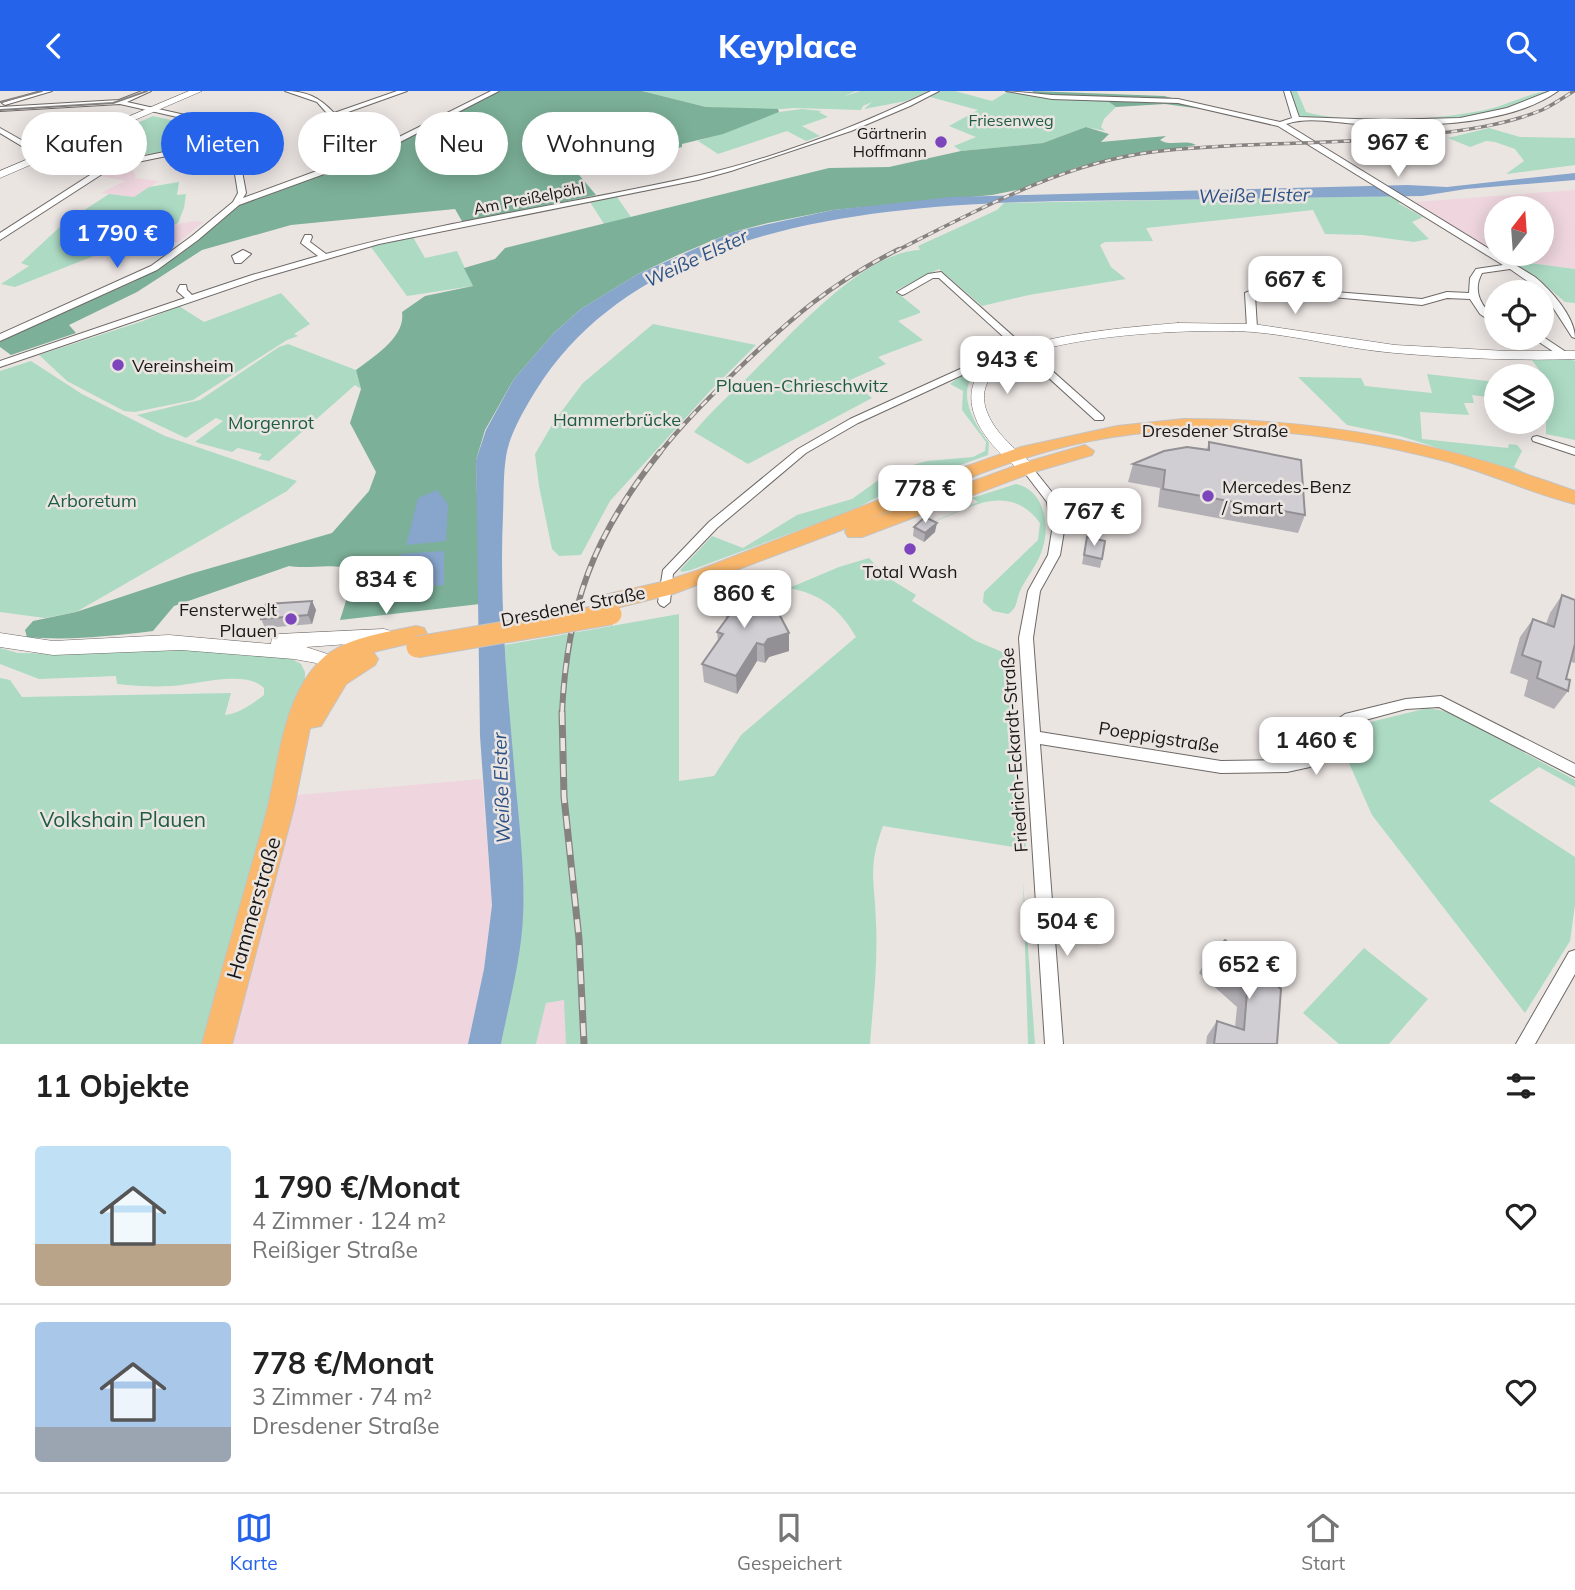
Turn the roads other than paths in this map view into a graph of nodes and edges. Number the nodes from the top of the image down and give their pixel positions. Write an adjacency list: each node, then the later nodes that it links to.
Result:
1 (49, 91): 12 (street)
2 (148, 91): 11 (street)
3 (197, 91): 13 (main road)
4 (404, 91): 16 (street)
5 (495, 91): 21 (street)
6 (936, 91): 33 (street, Am Preißelpöhl)
7 (1009, 91): 19 (street)
8 (1287, 91): 18 (street)
9 (1555, 91): 18 (street)
10 (296, 92): 15 (street)
11 (120, 102): 12 (street); 13 (street)
12 (0, 107)
13 (156, 110): 14 (street); 17 (main road)
14 (165, 112)
15 (331, 112)
16 (343, 112)
17 (147, 114)
18 (1296, 119): 19 (street)
19 (1280, 124): 32 (street)
20 (0, 130): 22 (street)
21 (401, 138)
22 (21, 142)
23 (21, 167): 24 (main road)
24 (0, 175)
25 (94, 175): 29 (street)
26 (239, 175): 28 (street)
27 (313, 175): 28 (street)
28 (236, 203): 46 (street)
29 (4, 227): 30 (street)
30 (0, 236)
31 (307, 237): 33 (street)
32 (1484, 248)
33 (324, 257): 36 (street, Am Preißelpöhl)
34 (238, 261): 36 (street)
35 (1512, 266): 41 (street); 45 (street)
36 (255, 277): 42 (street, Am Preißelpöhl)
37 (183, 287): 42 (street)
38 (902, 292): 48 (street)
39 (1254, 292): 44 (street)
40 (1335, 295): 41 (street)
41 (1472, 296): 43 (street)
42 (191, 299): 50 (street, Am Preißelpöhl)
43 (1484, 313)
44 (1252, 328): 48 (main road); 49 (main road)
45 (1575, 335)
46 (0, 338)
47 (1554, 346): 49 (street)
48 (1023, 352): 52 (street); 55 (main road)
49 (1570, 355)
50 (0, 364)
51 (969, 368): 58 (street)
52 (1099, 418)
53 (1537, 439): 54 (street)
54 (1575, 451)
55 (1020, 459): 56 (main road, Dresdener Straße); 57 (main road); 58 (main road, Dresdener Straße); 58 (main road, Dresdener Straße); 63 (street, Friedrich-Eckardt-Straße)
56 (1575, 498)
57 (1575, 507)
58 (665, 595): 60 (main road, Dresdener Straße, bridge)
59 (0, 640): 61 (main road)
60 (417, 641): 61 (main road); 62 (main road, Hammerstraße)
61 (206, 643): 62 (main road)
62 (341, 665): 66 (main road, Hammerstraße)
63 (1033, 737): 64 (street, Poeppigstraße); 67 (street, Friedrich-Eckardt-Straße)
64 (1575, 771)
65 (1575, 958): 68 (street)
66 (217, 1044)
67 (1054, 1044)
68 (1525, 1044)

